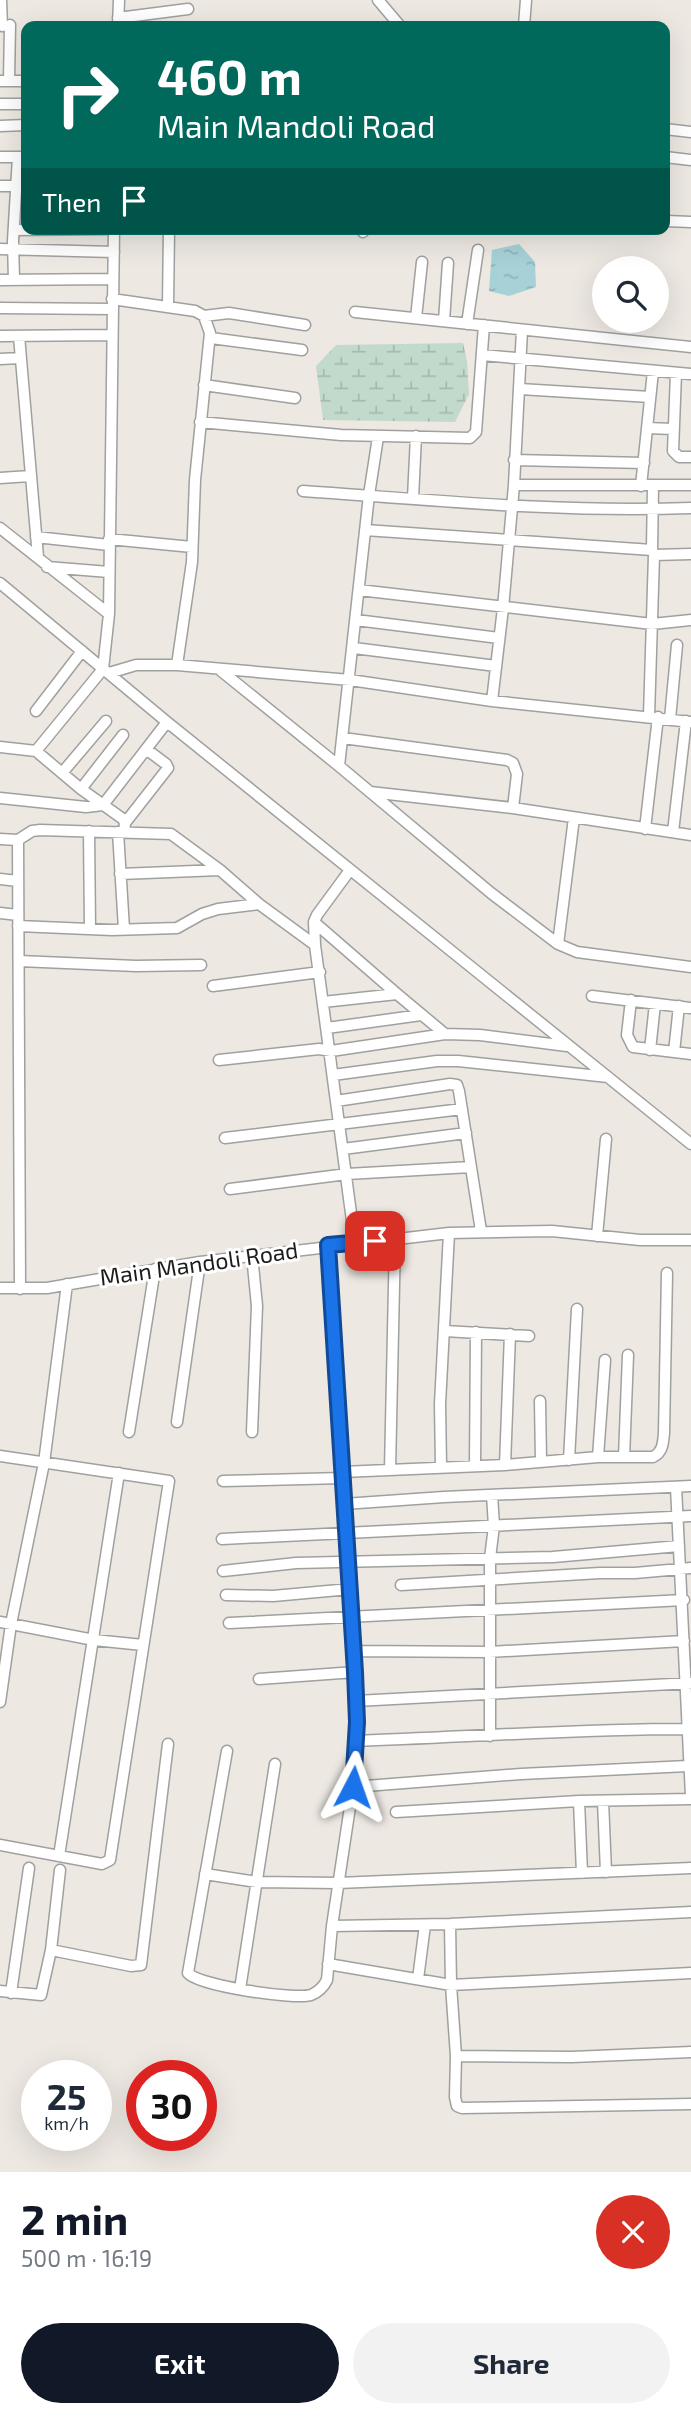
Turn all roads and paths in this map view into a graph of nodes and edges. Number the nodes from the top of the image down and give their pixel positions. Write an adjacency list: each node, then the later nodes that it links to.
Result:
1 (1, 0): 10 (street)
2 (118, 0): 6 (street)
3 (377, 0): 8 (street)
4 (526, 0): 9 (street)
5 (188, 9): 7 (street)
6 (118, 21)
7 (123, 21)
8 (396, 21)
9 (524, 21)
10 (7, 25): 11 (street)
11 (5, 80)
12 (0, 104): 13 (street)
13 (21, 104)
14 (21, 125): 15 (street)
15 (0, 126)
16 (670, 130): 17 (street)
17 (691, 132)
18 (0, 157): 19 (street)
19 (21, 157)
20 (670, 158): 21 (street)
21 (691, 160)
22 (21, 185): 23 (street)
23 (0, 186)
24 (21, 191): 25 (street)
25 (18, 209): 26 (street); 29 (street)
26 (0, 215)
27 (670, 220): 28 (street)
28 (691, 222)
29 (14, 230): 30 (street); 34 (street)
30 (21, 230)
31 (114, 235): 36 (street)
32 (169, 235): 43 (street)
33 (0, 249): 34 (street)
34 (13, 249): 36 (street); 41 (street)
35 (478, 250): 49 (street)
36 (114, 252): 39 (street)
37 (422, 262): 47 (street)
38 (448, 263): 48 (street)
39 (112, 279): 41 (street); 42 (street)
40 (0, 280): 41 (street)
41 (14, 280)
42 (112, 304): 43 (street); 44 (street); 53 (street)
43 (168, 306): 46 (street)
44 (0, 308)
45 (355, 312): 47 (street)
46 (204, 316): 50 (street); 56 (street)
47 (416, 318): 48 (street)
48 (444, 321): 49 (street)
49 (467, 324): 51 (street)
50 (305, 325)
51 (484, 325): 52 (street); 59 (street)
52 (522, 330): 57 (street); 61 (street)
53 (112, 335): 55 (street); 94 (street)
54 (0, 336): 55 (street)
55 (19, 336): 60 (street)
56 (211, 338): 58 (street); 66 (street)
57 (691, 347)
58 (302, 349)
59 (482, 355): 61 (street); 73 (street)
60 (21, 358): 62 (street); 78 (street)
61 (523, 358): 63 (street); 67 (street)
62 (0, 359)
63 (653, 371): 64 (street); 68 (street)
64 (676, 373): 65 (street); 72 (street)
65 (691, 374)
66 (204, 385): 69 (street); 70 (street)
67 (520, 389): 68 (street); 76 (street)
68 (650, 397): 71 (street)
69 (295, 398)
70 (200, 422): 74 (street); 95 (street)
71 (647, 428): 72 (street); 77 (street)
72 (673, 429): 75 (street)
73 (416, 436): 74 (street); 86 (street)
74 (378, 437): 85 (street)
75 (691, 457)
76 (514, 460): 77 (street); 80 (street)
77 (643, 463): 82 (street)
78 (30, 476): 79 (street); 92 (street)
79 (0, 478)
80 (514, 485): 82 (street); 87 (street)
81 (691, 485): 83 (street)
82 (641, 486): 83 (street)
83 (653, 486): 89 (street)
84 (303, 491): 85 (street)
85 (369, 495): 86 (street); 91 (street)
86 (413, 498): 87 (street)
87 (511, 505): 89 (street); 93 (street)
88 (691, 508): 89 (street)
89 (652, 510): 96 (street)
90 (0, 528): 98 (street)
91 (365, 530): 93 (street); 102 (street)
92 (36, 537): 94 (street); 98 (street)
93 (508, 541): 96 (street); 103 (street)
94 (109, 542): 95 (street); 100 (street)
95 (192, 547): 112 (street)
96 (653, 553): 97 (street); 107 (street)
97 (691, 554)
98 (38, 557): 99 (street)
99 (47, 567): 100 (street); 104 (street)
100 (109, 572): 104 (street)
101 (0, 583): 111 (street)
102 (359, 590): 103 (street); 105 (street)
103 (503, 608): 107 (street); 108 (street)
104 (109, 614): 115 (street)
105 (356, 620): 108 (street); 110 (street)
106 (691, 620): 107 (street)
107 (652, 624): 119 (street)
108 (499, 638): 113 (street)
109 (677, 645): 120 (street)
110 (354, 648): 113 (street); 116 (street)
111 (82, 651): 115 (street); 118 (street)
112 (177, 665): 114 (street); 115 (street)
113 (496, 666): 117 (street)
114 (220, 670): 116 (street); 129 (street)
115 (106, 671): 122 (street); 128 (street)
116 (350, 680): 117 (street); 125 (street)
117 (492, 701): 119 (street)
118 (36, 711)
119 (654, 717): 120 (street); 138 (street)
120 (670, 719): 123 (street)
121 (106, 721): 130 (street)
122 (167, 722): 127 (street); 145 (street)
123 (688, 722): 140 (street)
124 (123, 735): 131 (street)
125 (343, 738): 129 (street); 135 (street)
126 (0, 747): 128 (street)
127 (146, 749): 134 (street); 137 (street)
128 (36, 751): 130 (street)
129 (339, 766): 132 (street)
130 (62, 773): 131 (street)
131 (81, 789): 134 (street)
132 (370, 792): 135 (street); 155 (street)
133 (0, 798): 134 (street)
134 (103, 805): 137 (street)
135 (513, 808): 136 (street)
136 (575, 818): 138 (street); 155 (street)
137 (122, 829): 139 (street); 144 (street); 146 (street)
138 (645, 829): 140 (street)
139 (89, 831): 143 (street); 153 (street)
140 (673, 832): 141 (street)
141 (691, 835)
142 (0, 839): 143 (street)
143 (18, 840): 148 (street)
144 (220, 870): 146 (street); 149 (street)
145 (351, 870): 152 (street); 172 (street)
146 (120, 874): 154 (street)
147 (0, 879): 148 (street)
148 (18, 881): 151 (street)
149 (259, 904): 154 (street); 156 (street)
150 (0, 914): 151 (street)
151 (18, 920): 153 (street); 157 (street)
152 (314, 922): 156 (street); 162 (street)
153 (90, 929): 154 (street)
154 (124, 929)
155 (558, 944): 159 (street)
156 (315, 945): 160 (street)
157 (19, 961): 158 (street); 204 (street)
158 (201, 965)
159 (691, 967)
160 (320, 972): 161 (street); 165 (street)
161 (213, 986)
162 (397, 995): 165 (street); 169 (street)
163 (592, 996): 164 (street)
164 (631, 1000): 166 (street); 173 (street)
165 (323, 1002): 170 (street)
166 (655, 1004): 167 (street); 173 (street)
167 (679, 1006): 168 (street); 175 (street)
168 (691, 1008)
169 (421, 1014): 170 (street); 171 (street)
170 (327, 1028): 174 (street)
171 (445, 1034): 172 (street); 174 (street)
172 (568, 1046): 179 (street)
173 (650, 1050): 175 (street)
174 (331, 1051): 177 (street); 178 (street)
175 (674, 1052): 176 (street)
176 (691, 1054)
177 (219, 1060)
178 (333, 1075): 179 (street); 180 (street)
179 (608, 1077): 186 (street)
180 (336, 1101): 181 (street); 182 (street)
181 (462, 1109): 182 (street); 183 (street)
182 (339, 1123): 184 (street); 187 (street)
183 (466, 1133): 187 (street); 188 (street)
184 (225, 1139)
185 (606, 1139): 193 (street)
186 (691, 1144)
187 (343, 1149): 189 (street)
188 (471, 1167): 189 (street); 191 (street)
189 (347, 1174): 190 (street); 196 (street)
190 (230, 1189)
191 (481, 1231): 192 (street, Main Mandoli Road); 193 (street, Main Mandoli Road)
192 (449, 1233): 194 (street, Main Mandoli Road); 206 (street)
193 (597, 1236): 195 (street, Main Mandoli Road)
194 (395, 1238): 196 (street, Main Mandoli Road); 225 (street)
195 (691, 1240)
196 (355, 1243): 197 (street, Main Mandoli Road)
197 (328, 1245): 198 (street, Main Mandoli Road); 227 (street)
198 (252, 1255): 199 (street, Main Mandoli Road); 215 (street)
199 (200, 1262): 200 (street, Main Mandoli Road); 213 (street)
200 (155, 1269): 202 (street, Main Mandoli Road); 214 (street)
201 (667, 1273): 218 (street)
202 (67, 1284): 204 (street, Main Mandoli Road); 221 (street)
203 (0, 1288): 204 (street, Main Mandoli Road)
204 (20, 1289)
205 (577, 1309): 219 (street)
206 (445, 1331): 207 (street); 224 (street)
207 (475, 1332): 208 (street); 223 (street)
208 (510, 1334): 209 (street); 222 (street)
209 (529, 1336)
210 (628, 1355): 218 (street)
211 (605, 1360): 217 (street)
212 (540, 1402): 220 (street)
213 (177, 1422)
214 (129, 1432)
215 (252, 1432)
216 (0, 1456): 221 (street)
217 (598, 1457): 218 (street); 219 (street)
218 (624, 1457)
219 (569, 1460): 220 (street)
220 (541, 1462): 222 (street)
221 (44, 1463): 226 (street); 251 (street)
222 (505, 1465): 223 (street)
223 (475, 1466): 224 (street)
224 (441, 1467): 225 (street)
225 (390, 1470): 227 (street)
226 (119, 1473): 253 (street); 255 (street)
227 (343, 1475): 228 (street); 232 (street)
228 (223, 1481)
229 (691, 1486): 230 (street)
230 (677, 1487): 231 (street); 234 (street)
231 (492, 1496): 232 (street); 235 (street)
232 (344, 1504): 236 (street)
233 (691, 1516): 234 (street)
234 (678, 1517): 235 (street); 239 (street)
235 (495, 1526): 236 (street); 240 (street)
236 (348, 1534): 237 (street); 241 (street)
237 (222, 1539)
238 (691, 1540): 239 (street)
239 (679, 1544): 240 (street); 242 (street)
240 (490, 1558): 241 (street); 244 (street)
241 (348, 1563): 243 (street); 246 (street)
242 (685, 1568): 244 (street); 248 (street)
243 (223, 1572)
244 (491, 1581): 245 (street); 249 (street)
245 (401, 1585)
246 (350, 1589): 247 (street); 250 (street)
247 (226, 1595)
248 (684, 1601): 249 (street); 254 (street)
249 (490, 1610): 250 (street); 257 (street)
250 (352, 1617): 252 (street); 256 (street)
251 (6, 1623): 253 (street); 264 (street)
252 (229, 1623)
253 (94, 1640): 255 (street); 280 (street)
254 (684, 1641): 257 (street); 258 (street)
255 (143, 1645): 280 (street)
256 (354, 1651): 257 (street); 259 (street)
257 (489, 1651): 262 (street)
258 (688, 1654): 261 (street)
259 (355, 1672): 260 (street); 263 (street)
260 (259, 1679)
261 (688, 1684): 262 (street); 265 (street)
262 (488, 1695): 263 (street); 267 (street)
263 (356, 1701): 268 (street)
264 (0, 1702)
265 (688, 1711): 266 (street)
266 (687, 1729): 267 (street); 270 (street)
267 (490, 1736): 268 (street)
268 (356, 1741): 274 (street)
269 (168, 1744): 293 (street)
270 (689, 1745): 273 (street)
271 (227, 1751): 286 (street)
272 (275, 1764): 287 (street)
273 (689, 1770): 274 (street); 275 (street)
274 (353, 1787): 288 (street)
275 (691, 1798): 277 (street)
276 (579, 1801): 277 (street); 278 (street); 285 (street)
277 (603, 1801): 284 (street)
278 (397, 1812)
279 (0, 1845): 280 (street)
280 (59, 1856)
281 (29, 1868): 299 (street)
282 (691, 1868): 284 (street)
283 (60, 1870): 293 (street)
284 (606, 1872): 285 (street)
285 (582, 1873): 288 (street)
286 (205, 1874): 287 (street); 298 (street)
287 (257, 1882): 288 (street); 298 (street)
288 (338, 1883): 292 (street)
289 (691, 1912): 291 (street)
290 (425, 1924): 291 (street); 292 (street); 296 (street)
291 (450, 1924): 297 (street)
292 (332, 1926): 294 (street)
293 (51, 1950): 299 (street)
294 (328, 1964): 296 (street); 298 (street)
295 (691, 1973): 297 (street)
296 (418, 1979): 297 (street)
297 (451, 1984): 301 (street)
298 (240, 1989)
299 (6, 1992)
300 (691, 2052): 301 (street)
301 (456, 2056): 302 (street)
302 (691, 2104)

